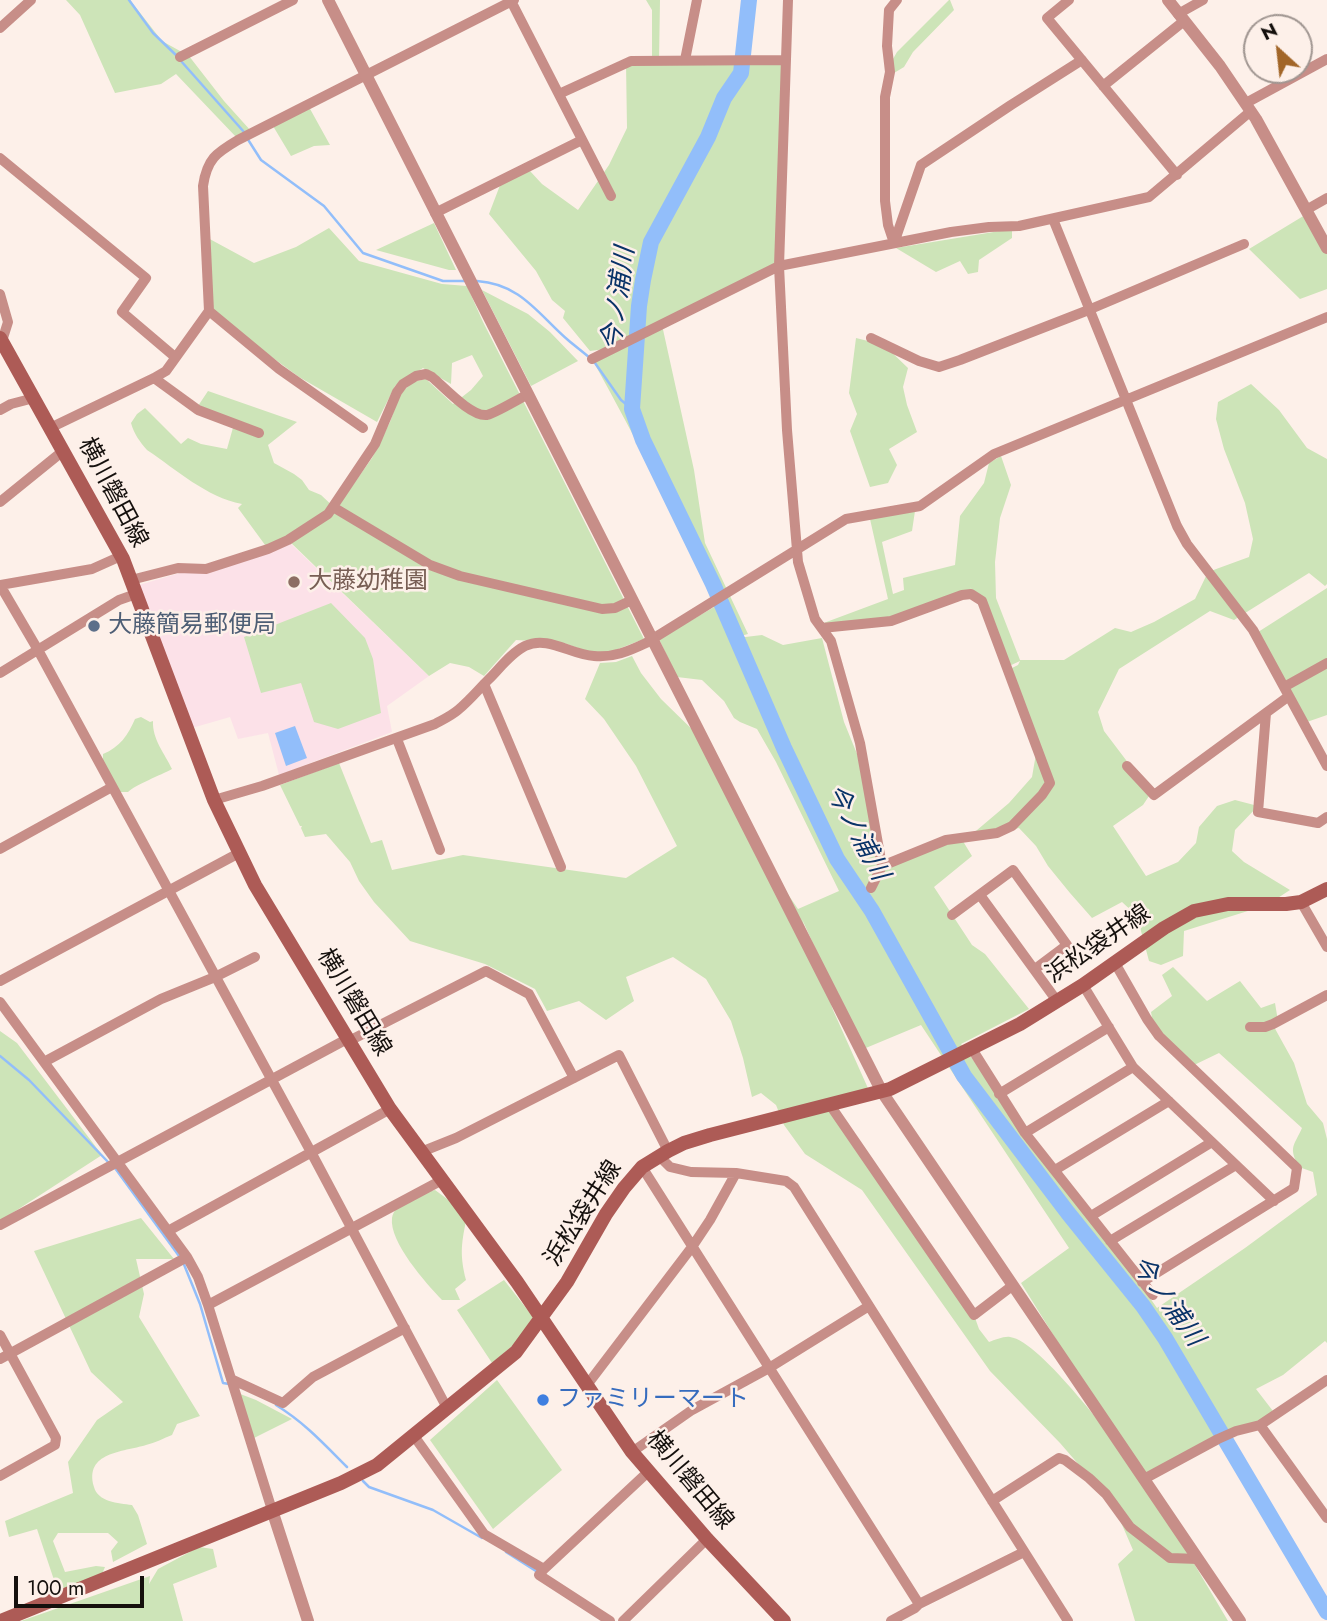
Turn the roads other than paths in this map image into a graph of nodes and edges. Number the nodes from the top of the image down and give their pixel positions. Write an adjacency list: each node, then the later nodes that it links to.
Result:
1 (31, 0): 12 (street)
2 (293, 0): 13 (street)
3 (328, 0): 18 (street)
4 (698, 0): 17 (street)
5 (788, 0): 15 (street)
6 (897, 0): 30 (street)
7 (1069, 0): 16 (street)
8 (1168, 0): 11 (street)
9 (1203, 0): 11 (street)
10 (513, 1): 18 (street); 20 (street)
11 (1181, 17): 19 (street); 21 (street)
12 (0, 28)
13 (180, 57)
14 (1327, 59): 21 (street)
15 (785, 60): 17 (street); 33 (street)
16 (1082, 60): 19 (street); 30 (street)
17 (685, 61): 20 (street)
18 (366, 76): 28 (street); 36 (street)
19 (1104, 86): 24 (street)
20 (559, 94): 22 (street)
21 (1249, 107): 24 (street); 27 (street)
22 (582, 140): 25 (street); 28 (street)
23 (0, 159): 40 (street)
24 (1177, 175): 29 (street)
25 (611, 196)
26 (1327, 198): 27 (street)
27 (1306, 210): 32 (street)
28 (435, 213): 43 (street)
29 (1053, 219): 30 (street); 35 (street)
30 (894, 243): 33 (street)
31 (1244, 244): 35 (street)
32 (1327, 248)
33 (779, 266): 41 (street); 53 (street)
34 (0, 294): 39 (street)
35 (1090, 309): 38 (street); 45 (street)
36 (209, 310): 40 (street); 48 (street)
37 (1327, 317): 45 (street)
38 (872, 338)
39 (1, 339): 44 (main road, 横川磐田線)
40 (175, 357): 42 (street)
41 (592, 359)
42 (154, 379): 47 (street); 49 (street)
43 (528, 394): 52 (street); 56 (street)
44 (34, 398): 46 (street); 47 (main road, 横川磐田線)
45 (1126, 400): 53 (street); 63 (street)
46 (0, 410)
47 (50, 428): 50 (main road, 横川磐田線)
48 (363, 428)
49 (259, 433)
50 (63, 451): 51 (street); 54 (main road, 横川磐田線)
51 (0, 502)
52 (333, 507): 55 (street); 56 (street)
53 (797, 550): 57 (street); 58 (street)
54 (121, 556): 55 (main road, 横川磐田線); 59 (street)
55 (133, 587): 59 (street); 69 (main road, 横川磐田線)
56 (632, 600): 58 (street)
57 (822, 628): 74 (street); 74 (street)
58 (652, 640): 62 (street); 100 (street)
59 (38, 650): 61 (street); 68 (street)
60 (1327, 663): 63 (street)
61 (0, 673)
62 (484, 684): 65 (street); 75 (street)
63 (1286, 692): 64 (street); 67 (street)
64 (1266, 713): 66 (street); 70 (street)
65 (397, 738): 69 (street); 72 (street)
66 (1127, 766)
67 (1327, 766)
68 (112, 788): 71 (street); 78 (street)
69 (214, 800): 73 (main road, 横川磐田線)
70 (1327, 817)
71 (0, 849)
72 (440, 850)
73 (239, 853): 78 (street); 94 (main road, 横川磐田線)
74 (882, 866): 76 (street)
75 (561, 867)
76 (871, 888)
77 (1327, 889): 80 (main road, 浜松袋井線)
78 (168, 891): 86 (street); 87 (street)
79 (980, 895): 81 (street); 85 (street); 85 (street)
80 (1301, 902): 82 (street); 84 (main road, 浜松袋井線)
81 (953, 915)
82 (1327, 947)
83 (255, 957): 86 (street)
84 (1115, 963): 88 (main road, 浜松袋井線); 116 (street)
85 (1035, 969): 91 (street)
86 (215, 978): 96 (street); 99 (street)
87 (0, 981)
88 (1083, 985): 91 (main road, 浜松袋井線); 92 (street)
89 (1327, 995): 93 (street)
90 (0, 1002): 96 (street)
91 (1057, 1002): 95 (main road, 浜松袋井線)
92 (1109, 1027): 97 (street); 101 (street)
93 (1250, 1027)
94 (348, 1040): 98 (street); 99 (street); 104 (main road, 横川磐田線)
95 (959, 1055): 100 (main road, 浜松袋井線); 101 (street)
96 (44, 1062): 110 (street)
97 (1133, 1067): 102 (street); 105 (street)
98 (574, 1078): 108 (street); 109 (street)
99 (271, 1080): 107 (street); 110 (street)
100 (882, 1092): 103 (main road, 浜松袋井線); 125 (street)
101 (999, 1094): 105 (street)
102 (1169, 1101): 106 (street); 113 (street)
103 (830, 1105): 109 (main road, 浜松袋井線); 125 (street)
104 (390, 1109): 107 (street); 108 (main road, 横川磐田線)
105 (1026, 1133): 113 (street)
106 (1212, 1142): 111 (street); 117 (street)
107 (311, 1152): 119 (street); 120 (street)
108 (421, 1152): 115 (main road, 横川磐田線)
109 (663, 1154): 112 (main road, 浜松袋井線); 114 (street)
110 (117, 1161): 118 (street); 120 (street)
111 (1236, 1165): 116 (street); 121 (street)
112 (642, 1167): 122 (street); 129 (main road, 浜松袋井線)
113 (1055, 1170): 117 (street)
114 (736, 1173): 122 (street); 128 (street)
115 (442, 1180): 119 (street); 129 (main road, 横川磐田線)
116 (1274, 1201): 124 (street)
117 (1091, 1216): 121 (street)
118 (0, 1225)
119 (351, 1229): 127 (street); 130 (street)
120 (168, 1231): 123 (street)
121 (1110, 1241): 124 (street)
122 (692, 1247): 134 (street); 137 (street)
123 (187, 1257): 127 (street); 132 (street)
124 (1142, 1282): 126 (street)
125 (1013, 1286): 144 (street)
126 (1153, 1295)
127 (208, 1305): 135 (street)
128 (869, 1306): 134 (street); 145 (street)
129 (542, 1319): 137 (main road, 横川磐田線); 138 (main road, 浜松袋井線)
130 (405, 1328): 135 (street); 138 (street)
131 (0, 1335): 132 (street)
132 (10, 1353): 133 (street); 143 (street)
133 (0, 1359)
134 (769, 1368): 141 (street); 152 (street)
135 (231, 1380): 146 (street)
136 (1327, 1380): 139 (street)
137 (587, 1385): 141 (main road, 横川磐田線)
138 (447, 1408): 140 (main road, 浜松袋井線)
139 (1260, 1425): 144 (street); 147 (street)
140 (414, 1436): 146 (main road, 浜松袋井線); 151 (street)
141 (632, 1452): 142 (main road, 横川磐田線)
142 (648, 1472): 148 (main road, 横川磐田線); 151 (street)
143 (0, 1476)
144 (1144, 1479): 150 (street)
145 (992, 1501): 149 (street); 150 (street)
146 (272, 1510): 155 (main road, 浜松袋井線); 156 (street)
147 (1327, 1518)
148 (707, 1539): 153 (main road, 横川磐田線); 154 (street)
149 (1024, 1552): 152 (street); 159 (street)
150 (1198, 1559): 160 (street)
151 (542, 1571): 157 (street)
152 (919, 1604): 158 (street)
153 (779, 1619)
154 (624, 1620)
155 (2, 1621)
156 (308, 1621)
157 (610, 1621)
158 (891, 1621)
159 (1068, 1621)
160 (1240, 1621)

